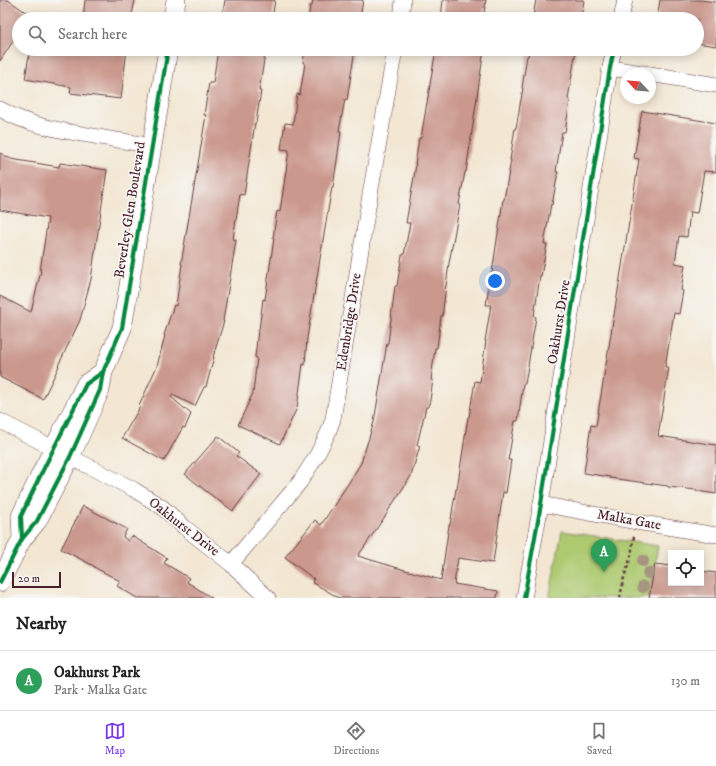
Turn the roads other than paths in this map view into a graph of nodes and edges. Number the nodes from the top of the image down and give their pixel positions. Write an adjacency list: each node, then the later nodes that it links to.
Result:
1 (176, 0): 4 (street)
2 (403, 0): 5 (street)
3 (625, 0): 6 (street)
4 (174, 12)
5 (402, 12)
6 (622, 12)
7 (167, 56): 15 (street, Beverley Glen Boulevard)
8 (394, 56): 23 (street, Edenbridge Drive)
9 (613, 56): 10 (street, Oakhurst Drive)
10 (610, 68): 11 (street); 20 (street, Oakhurst Drive)
11 (620, 70)
12 (656, 75): 13 (street)
13 (716, 85)
14 (0, 109): 15 (street)
15 (152, 146): 16 (street, Beverley Glen Boulevard)
16 (103, 372): 18 (street, Beverley Glen Boulevard); 19 (street, Beverley Glen Boulevard)
17 (0, 421): 18 (street, Oakhurst Drive)
18 (53, 448): 19 (street, Oakhurst Drive); 22 (street, Beverley Glen Boulevard)
19 (70, 457): 22 (street, Beverley Glen Boulevard); 23 (street, Oakhurst Drive)
20 (541, 504): 21 (street, Malka Gate); 26 (street, Oakhurst Drive)
21 (716, 535)
22 (22, 539): 24 (street, Beverley Glen Boulevard)
23 (231, 564): 25 (street, Oakhurst Drive)
24 (0, 582)
25 (268, 598)
26 (524, 598)

